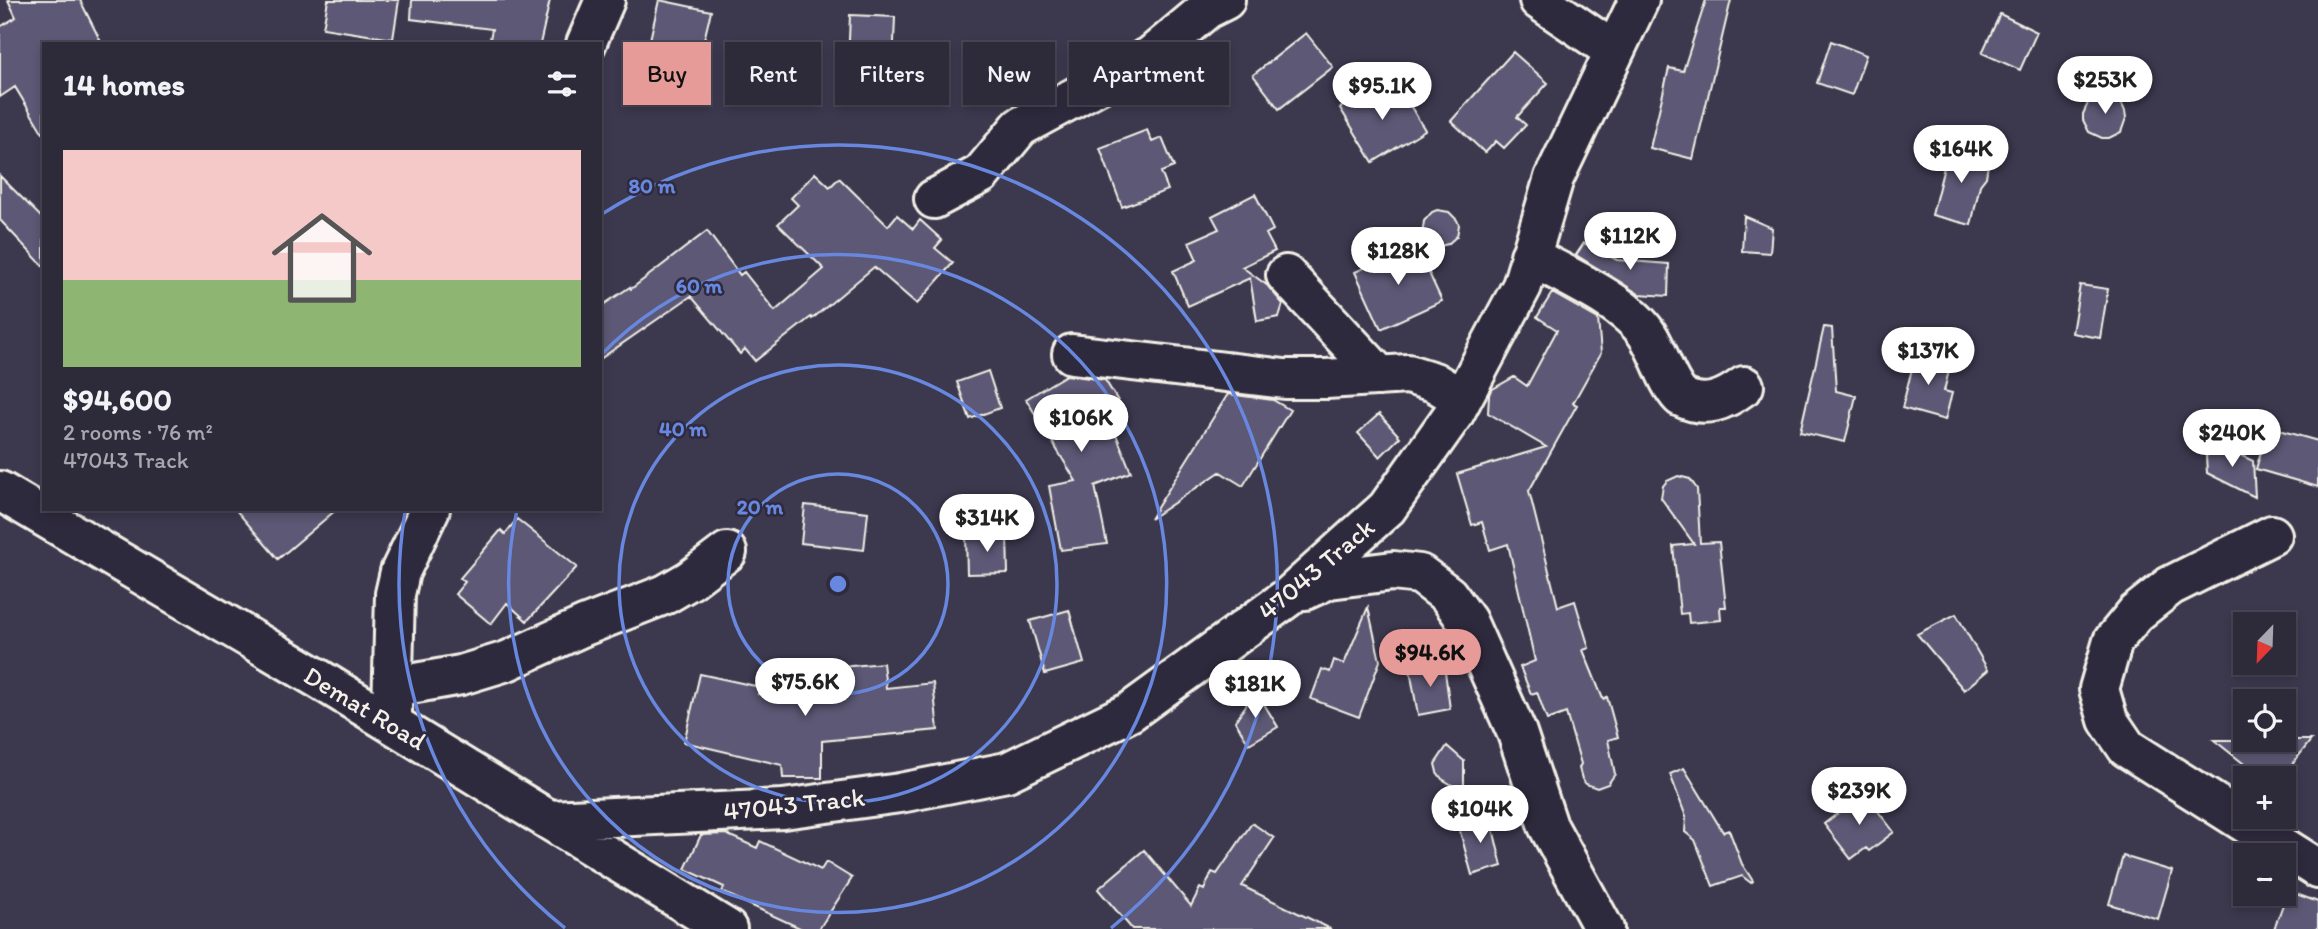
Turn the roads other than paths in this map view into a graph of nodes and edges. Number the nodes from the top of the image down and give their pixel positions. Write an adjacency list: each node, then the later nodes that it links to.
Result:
1 (605, 0): 5 (street)
2 (1224, 0): 7 (street)
3 (1539, 0): 6 (street)
4 (1639, 0): 6 (street, 47043 Track)
5 (587, 42)
6 (1614, 51): 8 (street, 47043 Track)
7 (934, 199)
8 (1530, 256): 12 (street); 13 (street, 47043 Track)
9 (1286, 275): 11 (street)
10 (1072, 354): 11 (street)
11 (1380, 376): 13 (street)
12 (1744, 386)
13 (1462, 400): 18 (street, 47043 Track)
14 (0, 491): 19 (street, Demat Road)
15 (429, 511): 19 (street)
16 (2272, 534): 21 (street)
17 (727, 552): 19 (street)
18 (1287, 598): 20 (street, 47043 Track); 23 (street)
19 (392, 706): 20 (street, Demat Road)
20 (550, 820): 22 (street, Demat Road)
21 (2318, 869)
22 (727, 929)
23 (1604, 929)

